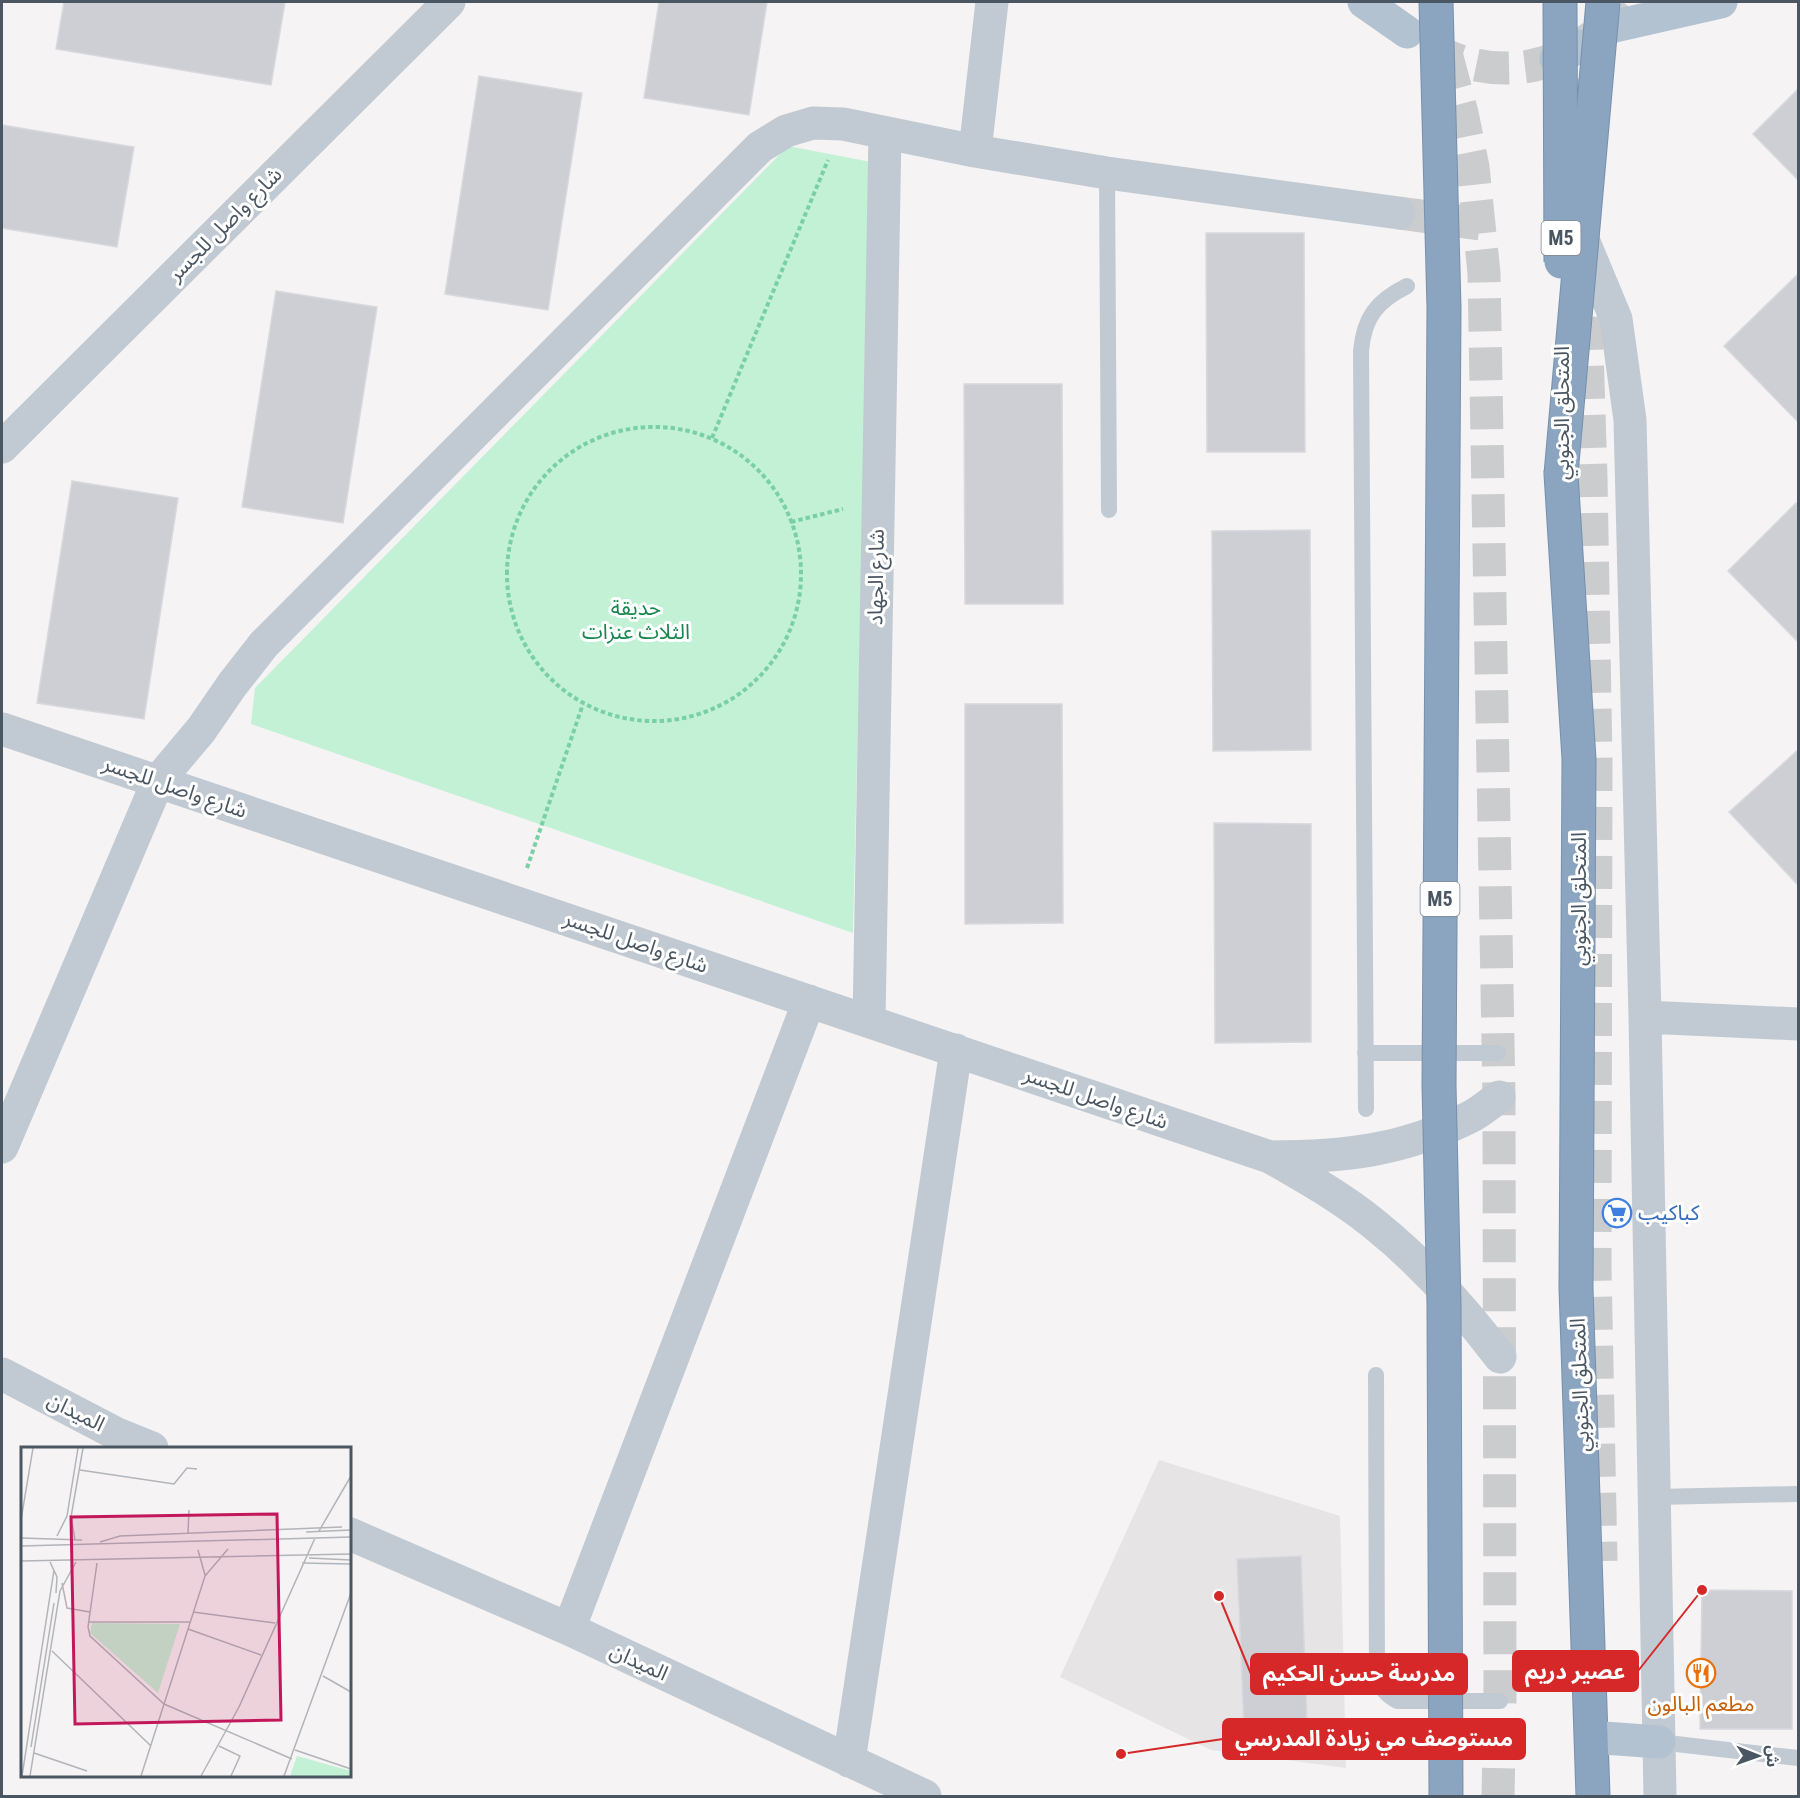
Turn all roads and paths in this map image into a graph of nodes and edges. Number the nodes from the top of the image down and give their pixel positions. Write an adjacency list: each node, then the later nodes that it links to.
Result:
1 (450, 2): 17 (street, شارع واصل للجسر)
2 (992, 2): 11 (street)
3 (1364, 2): 7 (main road)
4 (1436, 2): 46 (highway, M5, bridge)
5 (1560, 2): 18 (highway, المتحلق الجنوبي / M5, bridge)
6 (1721, 2): 8 (main road)
7 (1407, 32)
8 (1585, 34): 18 (highway, bridge)
9 (843, 124): 10 (street); 16 (path); 24 (street)
10 (885, 133): 11 (street); 19 (street, شارع الجهاد)
11 (975, 151): 12 (street)
12 (1107, 173): 13 (street); 20 (lane)
13 (1398, 213)
14 (1584, 242): 27 (street)
15 (1407, 286): 31 (lane)
16 (712, 438): 21 (path); 22 (path)
17 (2, 447)
18 (1561, 474): 47 (highway, المتحلق الجنوبي / M5)
19 (878, 500): 21 (path); 28 (street, شارع الجهاد)
20 (1109, 510)
21 (791, 522): 22 (path)
22 (583, 704): 25 (path)
23 (2, 729): 24 (street, شارع واصل للجسر)
24 (158, 781): 25 (street, شارع واصل للجسر); 35 (street)
25 (515, 902): 26 (street, شارع واصل للجسر)
26 (809, 1000): 28 (street, شارع واصل للجسر); 44 (street)
27 (1645, 1017): 29 (street); 42 (street)
28 (869, 1021): 30 (street, شارع واصل للجسر)
29 (1798, 1024)
30 (956, 1050): 36 (street, شارع واصل للجسر); 50 (street)
31 (1365, 1053): 32 (lane); 34 (lane)
32 (1498, 1053)
33 (1499, 1097): 36 (street, شارع واصل للجسر)
34 (1366, 1109)
35 (2, 1147)
36 (1270, 1157): 37 (street, شارع واصل للجسر)
37 (1500, 1357)
38 (2, 1374): 40 (street, الميدان)
39 (1376, 1375): 45 (lane)
40 (147, 1447)
41 (1796, 1494): 42 (lane)
42 (1655, 1497): 48 (street)
43 (351, 1534): 44 (street, الميدان)
44 (569, 1629): 50 (street, الميدان)
45 (1500, 1701)
46 (1447, 1710): 52 (highway, bridge); 53 (highway, M5, bridge)
47 (1598, 1737): 48 (main road); 54 (highway, المتحلق الجنوبي / M5); 55 (highway)
48 (1659, 1742): 49 (lane); 56 (street)
49 (1798, 1758)
50 (849, 1761): 51 (street, الميدان)
51 (925, 1797)
52 (1435, 1797)
53 (1446, 1797)
54 (1593, 1797)
55 (1605, 1797)
56 (1660, 1797)

